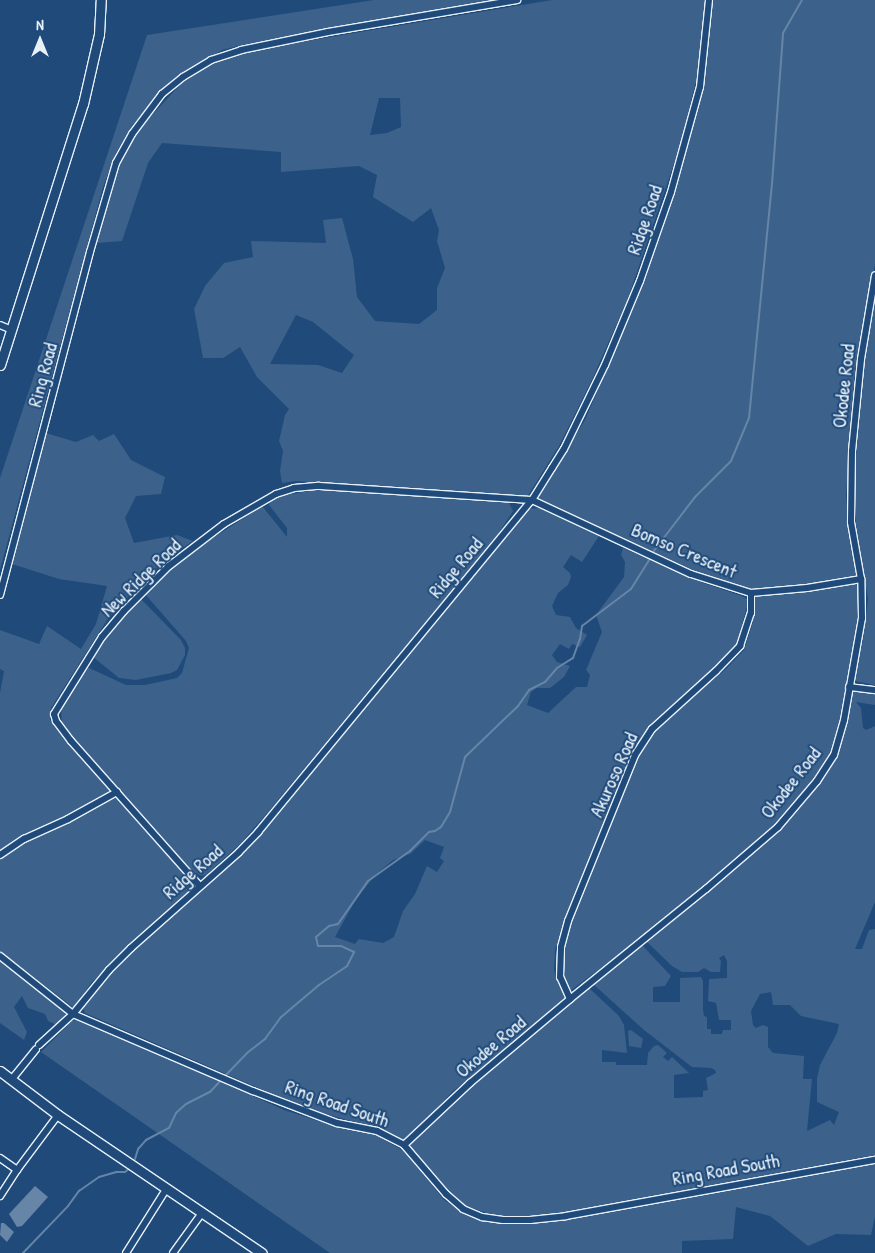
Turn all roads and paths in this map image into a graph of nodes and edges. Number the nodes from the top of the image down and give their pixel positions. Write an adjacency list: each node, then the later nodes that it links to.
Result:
1 (101, 0): 6 (street)
2 (517, 0): 11 (street, Ring Road)
3 (709, 0): 8 (street, Ridge Road)
4 (875, 275): 9 (street, Okodee Road)
5 (0, 325): 6 (street)
6 (12, 330): 7 (street)
7 (0, 365)
8 (532, 500): 10 (street, Bomso Crescent); 14 (street, New Ridge Road); 16 (street, Ridge Road)
9 (861, 579): 10 (street, Bomso Crescent); 12 (street, Okodee Road)
10 (751, 593): 18 (street, Akuroso Road)
11 (0, 595)
12 (849, 687): 13 (street); 18 (street, Okodee Road)
13 (875, 690)
14 (118, 792): 15 (street); 16 (street, New Ridge Road)
15 (0, 854)
16 (199, 885): 19 (street, Ridge Road)
17 (0, 956): 19 (street, Ring Road South)
18 (570, 999): 23 (street, Okodee Road)
19 (73, 1014): 21 (street, Ridge Road); 23 (street, Ring Road South)
20 (0, 1071): 21 (street)
21 (12, 1079): 22 (street)
22 (58, 1115): 26 (street); 27 (street)
23 (404, 1145): 25 (street, Ring Road South)
24 (0, 1158): 26 (street)
25 (875, 1160)
26 (17, 1170): 28 (street)
27 (167, 1188): 29 (street); 30 (street)
28 (0, 1196)
29 (202, 1213): 31 (street); 32 (street)
30 (126, 1253)
31 (173, 1253)
32 (262, 1253)

